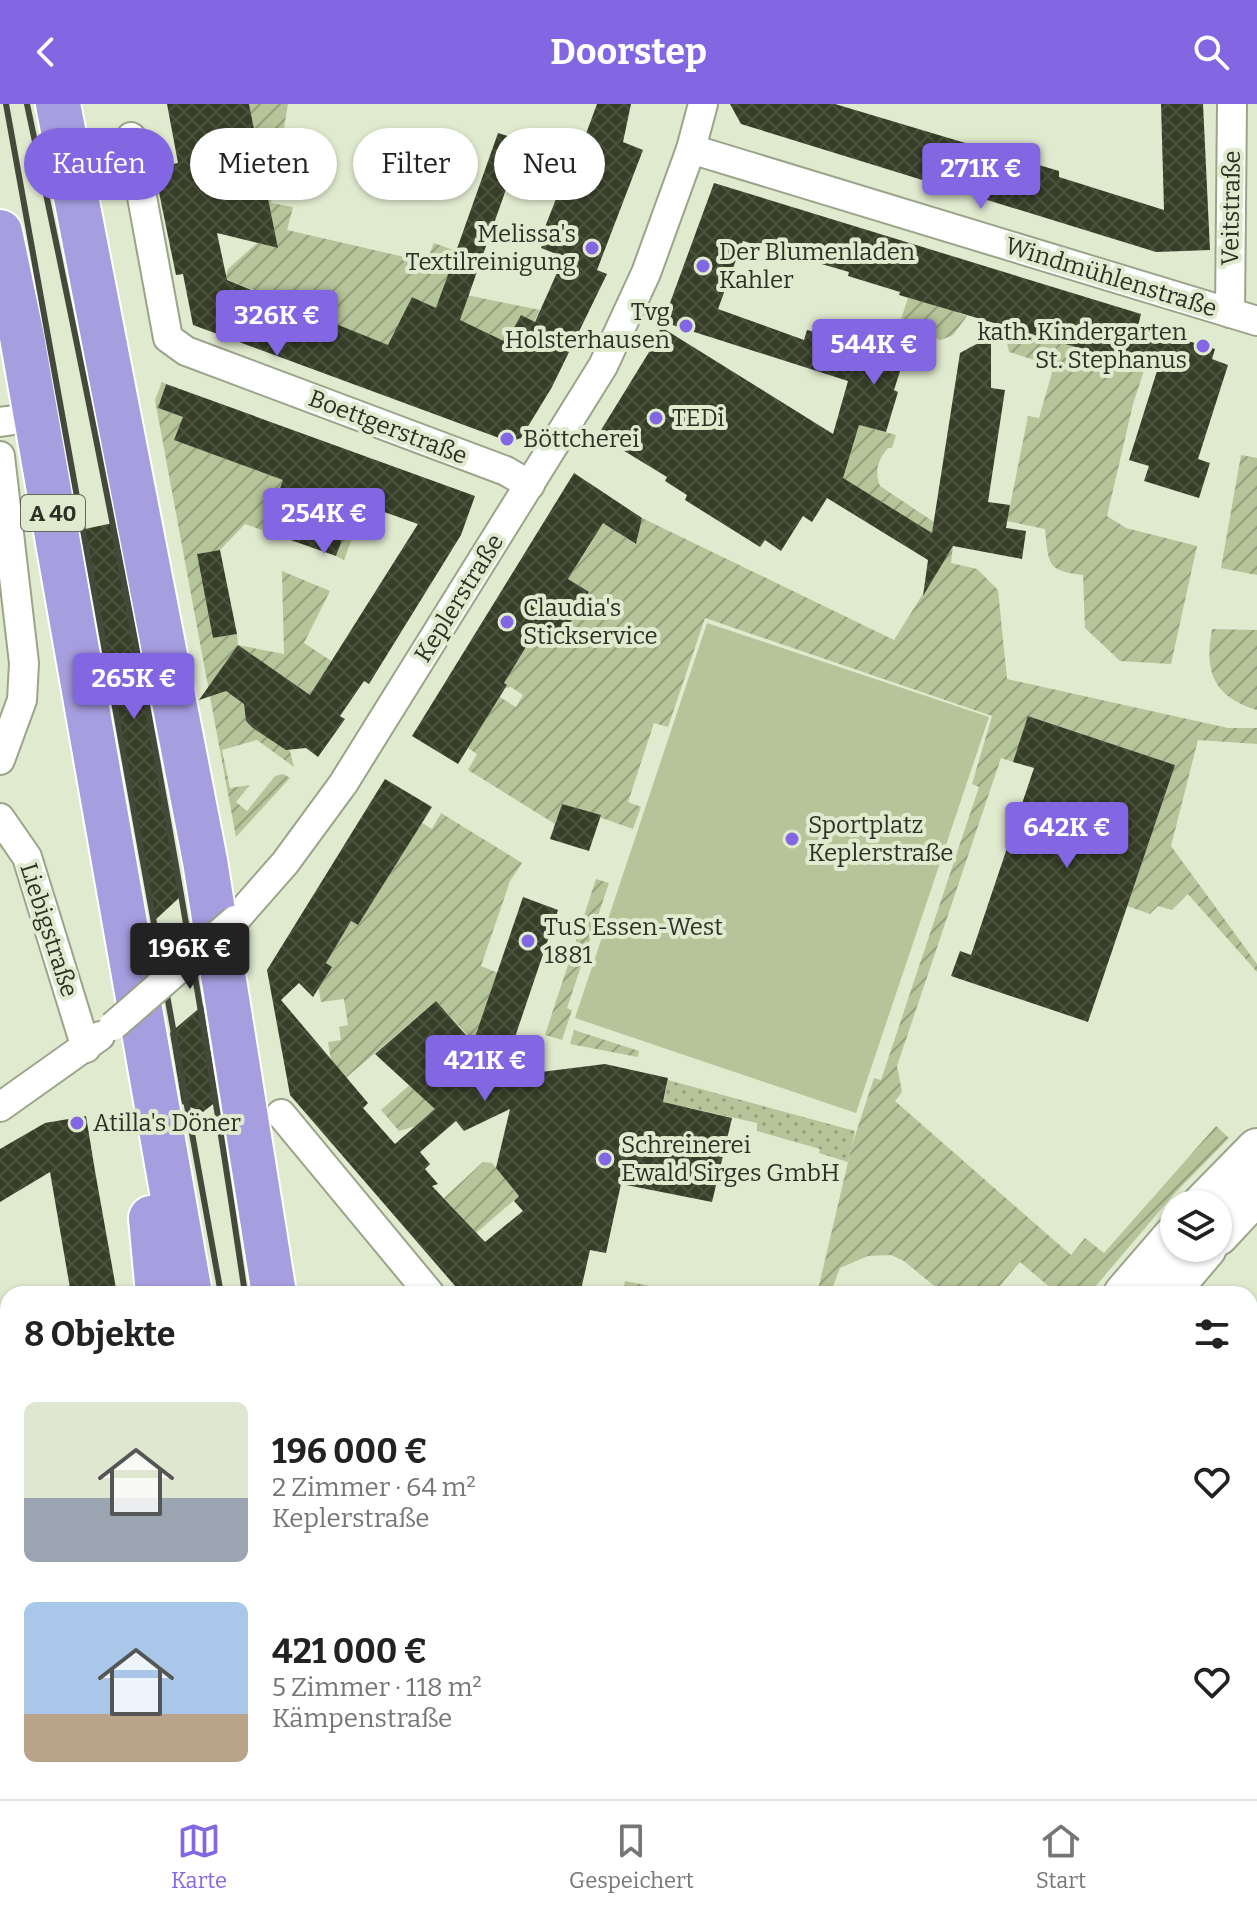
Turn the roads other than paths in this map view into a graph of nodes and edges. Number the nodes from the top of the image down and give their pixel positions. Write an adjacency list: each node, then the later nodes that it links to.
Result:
1 (58, 104): 24 (highway)
2 (703, 104): 4 (street, Keplerstraße)
3 (1232, 104): 7 (street, Veitstraße)
4 (691, 149): 7 (street, Windmühlenstraße); 9 (street, Keplerstraße)
5 (143, 200): 9 (street, Boettgerstraße)
6 (0, 232): 13 (highway, A 40)
7 (1244, 317)
8 (0, 456): 10 (street)
9 (530, 485): 12 (street, Keplerstraße, bridge)
10 (0, 760)
11 (0, 818): 12 (street, Liebigstraße)
12 (86, 1048): 14 (street, Keplerstraße)
13 (149, 1060): 22 (highway); 23 (highway, A 40)
14 (0, 1107)
15 (281, 1114): 25 (street)
16 (1257, 1149): 17 (main road)
17 (1217, 1190)
18 (1257, 1193): 19 (main road)
19 (1232, 1220)
20 (1160, 1252): 26 (main road)
21 (1194, 1262): 27 (main road)
22 (157, 1286)
23 (189, 1286)
24 (273, 1286)
25 (423, 1286)
26 (1131, 1286)
27 (1174, 1286)

